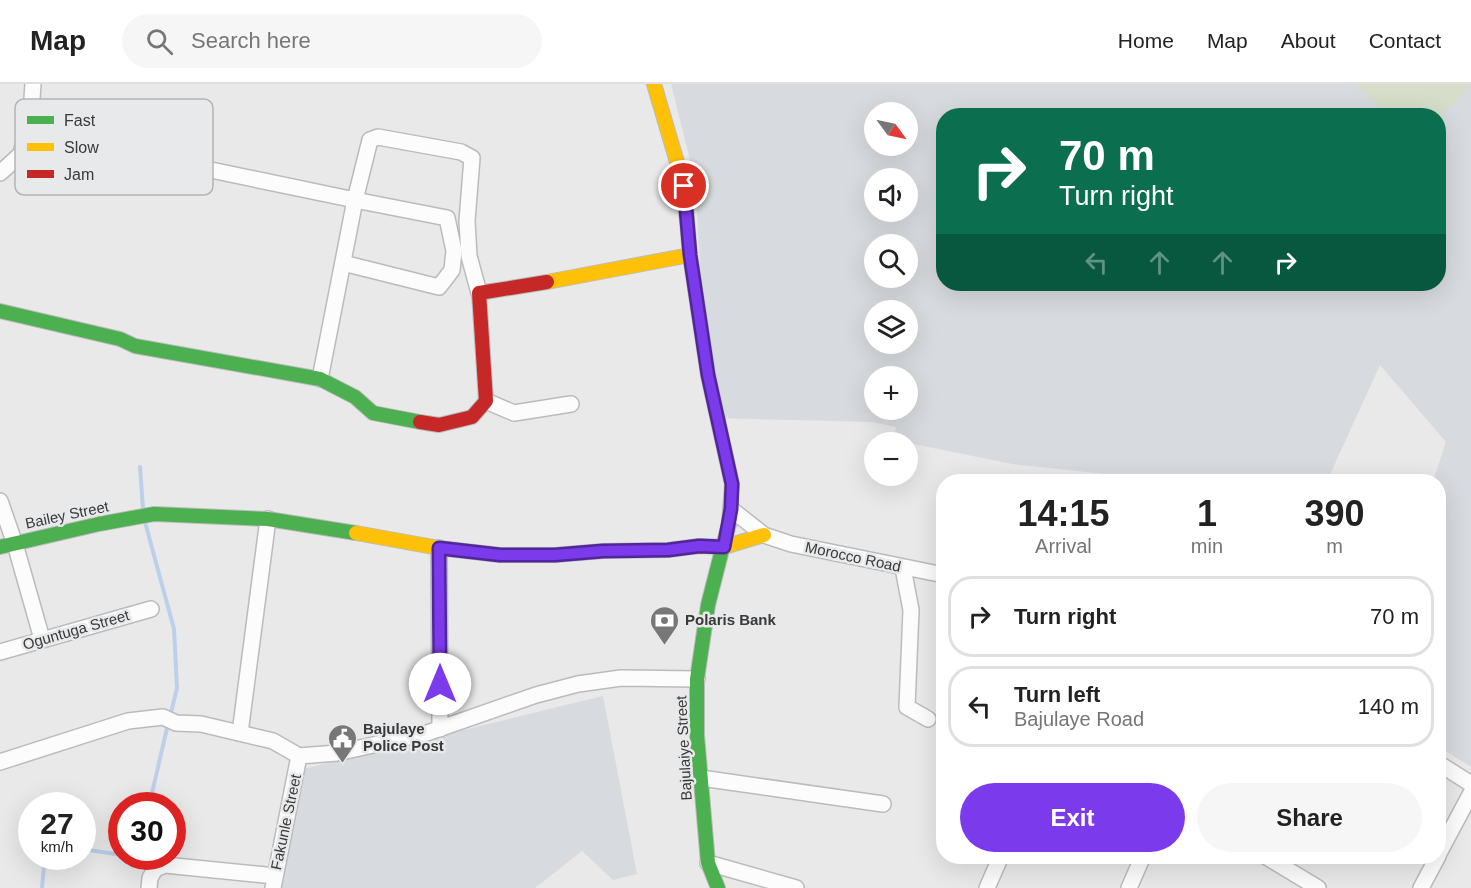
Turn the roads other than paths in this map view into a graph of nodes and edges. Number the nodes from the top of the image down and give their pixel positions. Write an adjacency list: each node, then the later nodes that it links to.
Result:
1 (33, 84): 3 (street)
2 (654, 84): 8 (street, Bajulaiye Street)
3 (32, 99)
4 (15, 160): 6 (street)
5 (213, 170): 7 (street)
6 (0, 173)
7 (355, 200): 9 (street); 9 (street); 10 (street)
8 (690, 255): 10 (street); 16 (street, Bajulaiye Street)
9 (343, 263): 12 (street)
10 (479, 293): 13 (street)
11 (0, 311): 12 (street)
12 (320, 379): 13 (street)
13 (486, 401): 14 (street)
14 (571, 404)
15 (0, 501): 19 (street)
16 (731, 509): 18 (street, Morocco Road); 20 (street, Bajulaiye Street)
17 (268, 519): 19 (street, Bailey Street); 21 (street, Bailey Street); 30 (street)
18 (764, 535): 20 (street); 22 (street, Morocco Road)
19 (7, 545): 25 (street)
20 (724, 547): 21 (street, Bailey Street); 27 (street, Bajulaiye Street)
21 (439, 548): 29 (street)
22 (903, 568): 23 (street, Morocco Road); 28 (street)
23 (936, 574)
24 (151, 609): 25 (street, Oguntuga Street)
25 (42, 639): 26 (street, Oguntuga Street)
26 (0, 652)
27 (697, 680): 29 (street); 34 (street, Bajulaiye Street)
28 (928, 719)
29 (440, 729): 31 (street)
30 (240, 733): 31 (street); 32 (street)
31 (299, 756): 44 (street, Fakunle Street)
32 (0, 762)
33 (1446, 768): 35 (street)
34 (701, 778): 37 (street); 39 (street, Bajulaiye Street)
35 (1471, 784)
36 (1471, 793): 38 (street)
37 (883, 804)
38 (1446, 841)
39 (708, 863): 46 (street, Bajulaiye Street); 47 (street)
40 (997, 864): 48 (street)
41 (1140, 864): 49 (street)
42 (1278, 864): 50 (street)
43 (1434, 864): 51 (street)
44 (274, 882): 45 (street)
45 (149, 888)
46 (718, 888)
47 (796, 888)
48 (987, 888)
49 (1129, 888)
50 (1318, 888)
51 (1421, 888)

